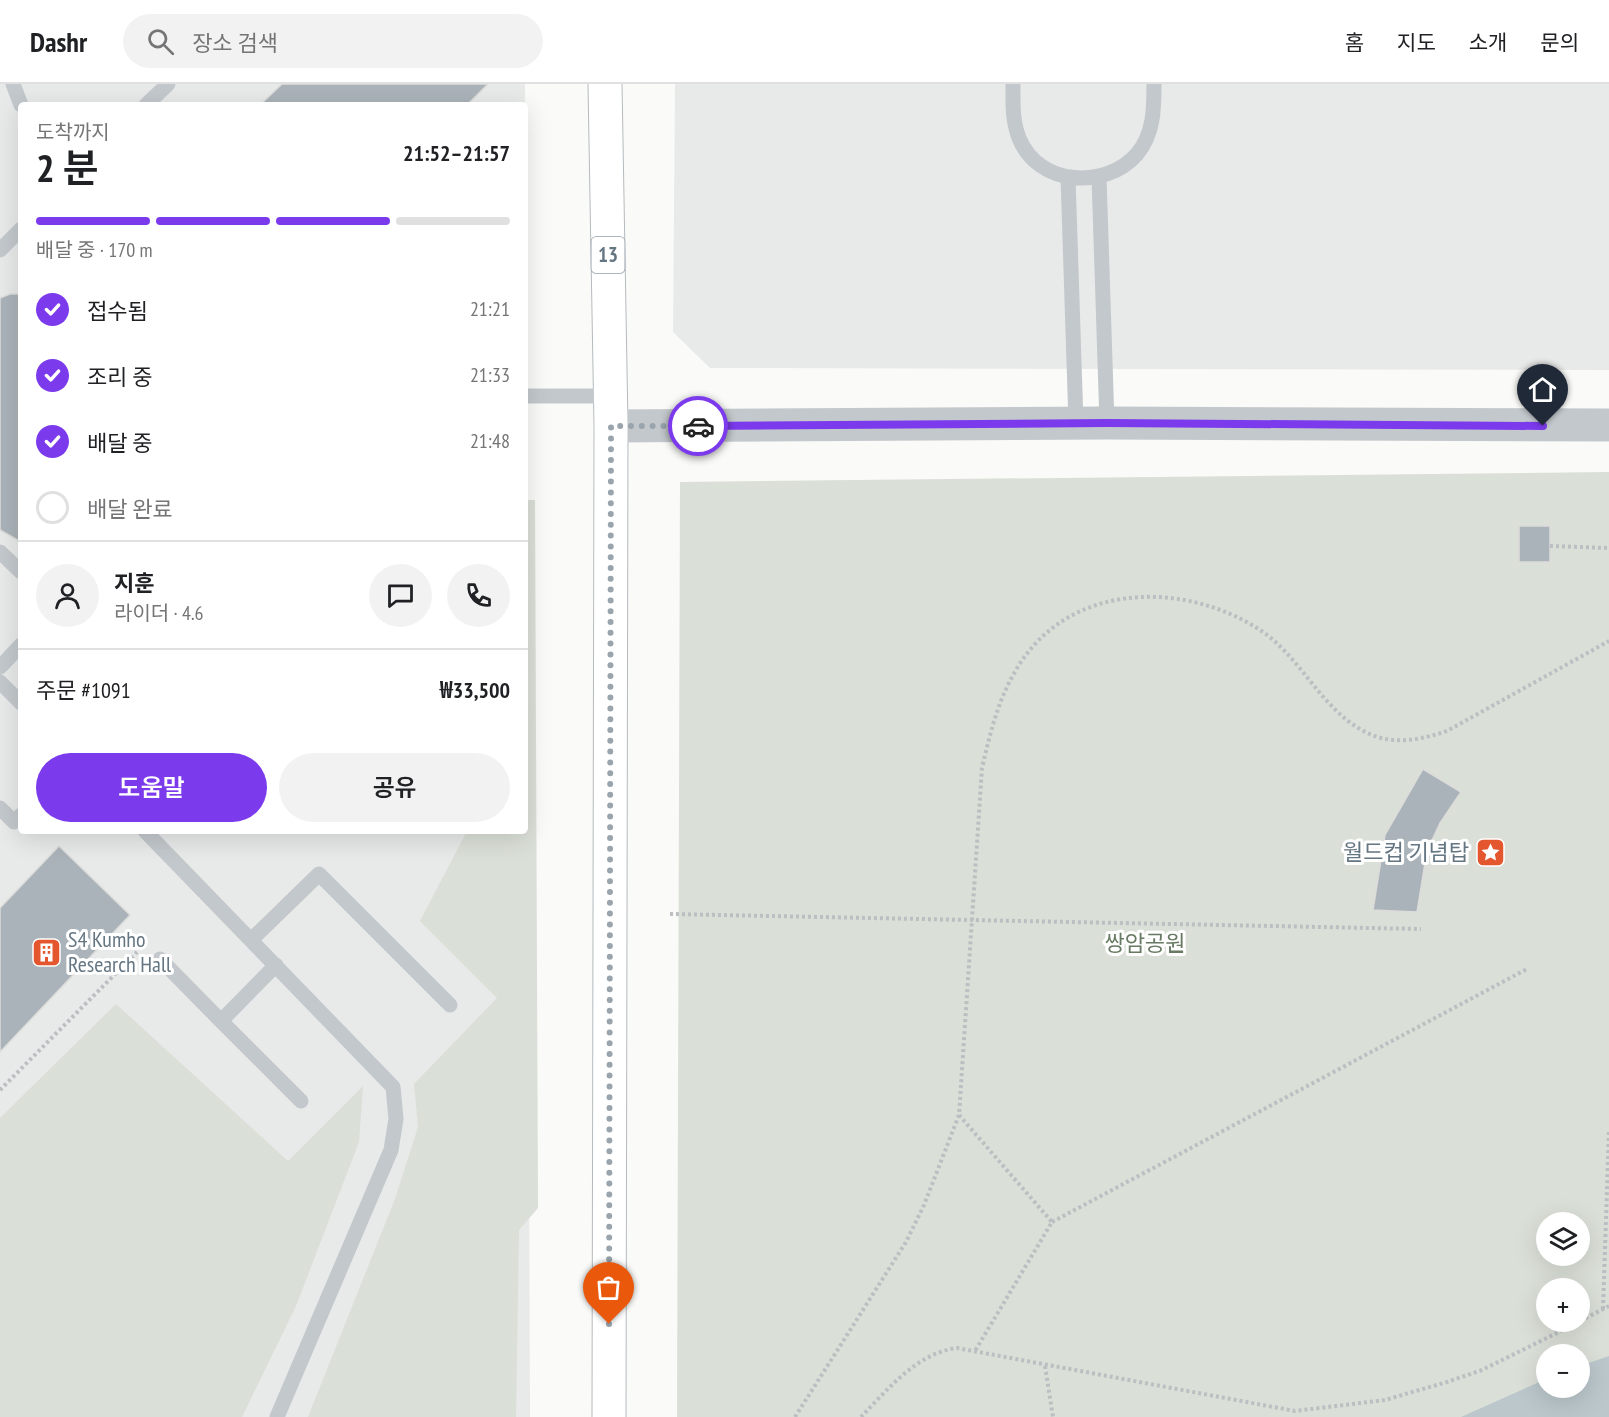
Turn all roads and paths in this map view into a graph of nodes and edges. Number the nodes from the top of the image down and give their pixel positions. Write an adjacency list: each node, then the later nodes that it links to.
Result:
1 (13, 84): 6 (lane)
2 (168, 84): 7 (lane)
3 (605, 84): 13 (main road, 13)
4 (1013, 84): 8 (lane)
5 (1154, 84): 9 (lane)
6 (20, 102)
7 (149, 102)
8 (1068, 177): 9 (lane); 14 (lane)
9 (1099, 177): 14 (lane)
10 (18, 231): 11 (lane)
11 (3, 242)
12 (528, 397): 13 (lane)
13 (611, 411): 14 (street); 49 (main road, 13)
14 (1091, 423): 15 (street)
15 (1609, 425)
16 (1550, 546): 17 (path)
17 (1609, 548)
18 (0, 552): 19 (lane)
19 (18, 569)
20 (1609, 641): 29 (path)
21 (18, 648): 22 (lane)
22 (0, 667)
23 (0, 682): 24 (lane)
24 (18, 700)
25 (0, 808): 26 (lane)
26 (18, 818)
27 (148, 834): 31 (lane)
28 (670, 914): 29 (path)
29 (972, 920): 30 (path); 39 (path)
30 (1421, 929)
31 (251, 940): 33 (lane); 35 (lane)
32 (160, 959): 36 (lane); 37 (path)
33 (276, 965): 36 (lane); 48 (lane)
34 (1527, 969): 41 (path)
35 (450, 1005)
36 (221, 1021): 38 (lane)
37 (0, 1090)
38 (301, 1101)
39 (959, 1115): 41 (path); 50 (path)
40 (1609, 1130): 43 (path)
41 (1052, 1222): 46 (path)
42 (1609, 1308): 43 (path)
43 (1603, 1310): 44 (path)
44 (1590, 1316)
45 (1557, 1332): 47 (path)
46 (975, 1351): 47 (path); 51 (path)
47 (1046, 1366): 52 (path)
48 (277, 1417)
49 (609, 1417)
50 (795, 1417)
51 (861, 1417)
52 (1053, 1417)

